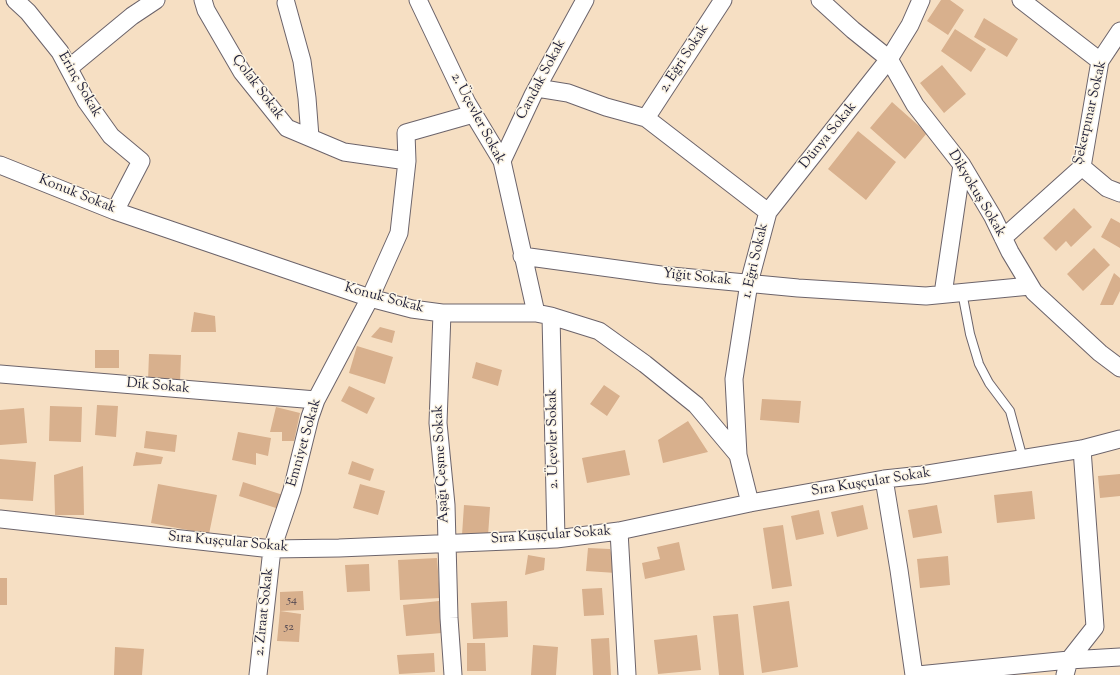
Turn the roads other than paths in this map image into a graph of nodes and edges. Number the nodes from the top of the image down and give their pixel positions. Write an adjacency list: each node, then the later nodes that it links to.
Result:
1 (15, 0): 14 (street, Erinç Sokak)
2 (156, 0): 14 (street)
3 (203, 0): 18 (street, Çolak Sokak)
4 (418, 0): 16 (street, 2. Üçevler Sokak)
5 (585, 0): 15 (street, Candak Sokak)
6 (723, 0): 17 (street, 2. Eğri Sokak)
7 (820, 0): 12 (street, Dikyokuş Sokak)
8 (921, 0): 12 (street, Dünya Sokak)
9 (1021, 0): 13 (street)
10 (289, 1): 18 (street)
11 (1120, 31): 13 (street, Şekerpınar Sokak)
12 (889, 59): 22 (street, Dikyokuş Sokak); 26 (street, Dünya Sokak)
13 (1100, 61): 23 (street, Şekerpınar Sokak)
14 (69, 68): 25 (street, Erinç Sokak)
15 (537, 88): 17 (street, 1. Eğri Sokak); 20 (street, Candak Sokak)
16 (473, 114): 19 (street, Emniyet Sokak); 20 (street, 2. Üçevler Sokak)
17 (646, 118): 26 (street, 1. Eğri Sokak)
18 (310, 137): 19 (street, Çolak Sokak)
19 (407, 160): 33 (street, Emniyet Sokak)
20 (502, 161): 28 (street, 2. Üçevler Sokak)
21 (0, 165): 25 (street, Konuk Sokak)
22 (962, 165): 27 (street, Dikyokuş Sokak); 32 (street)
23 (1082, 167): 24 (street); 27 (street, Şekerpınar Sokak)
24 (1120, 193)
25 (115, 210): 33 (street, Konuk Sokak)
26 (768, 212): 29 (street, 1. Eğri Sokak)
27 (1003, 238): 30 (street, Dikyokuş Sokak)
28 (522, 256): 29 (street, Yiğit Sokak); 35 (street, 2. Üçevler Sokak)
29 (750, 283): 32 (street, Yiğit Sokak); 41 (street, 1. Eğri Sokak)
30 (1030, 286): 31 (street, Yiğit Sokak); 36 (street, Dikyokuş Sokak)
31 (962, 292): 32 (street, Yiğit Sokak); 42 (lane)
32 (943, 294)
33 (370, 298): 34 (street, Konuk Sokak); 38 (street, Emniyet Sokak)
34 (442, 313): 35 (street, Konuk Sokak); 48 (street, Aşağı Çeşme Sokak)
35 (543, 314): 41 (street, Konuk Sokak); 47 (street, 2. Üçevler Sokak)
36 (1120, 368)
37 (0, 374): 38 (street, Dik Sokak)
38 (316, 400): 49 (street, Emniyet Sokak)
39 (1120, 439): 40 (street, Sıra Kuşçular Sokak)
40 (1082, 449): 42 (street, Sıra Kuşçular Sokak); 51 (street)
41 (738, 455): 44 (street, 1. Eğri Sokak)
42 (1023, 459): 43 (street, Sıra Kuşçular Sokak)
43 (884, 479): 44 (street, Sıra Kuşçular Sokak); 55 (street)
44 (750, 503): 46 (street, Sıra Kuşçular Sokak)
45 (0, 518): 49 (street, Sıra Kuşçular Sokak)
46 (619, 531): 47 (street, Sıra Kuşçular Sokak); 54 (street)
47 (556, 539): 48 (street, Sıra Kuşçular Sokak)
48 (446, 542): 49 (street, Sıra Kuşçular Sokak); 53 (street, Aşağı Çeşme Sokak)
49 (272, 549): 52 (street, 2. Ziraat Sokak)
50 (1120, 657): 51 (street)
51 (1067, 667): 56 (street)
52 (258, 675)
53 (453, 675)
54 (627, 675)
55 (914, 675)
56 (918, 675)

